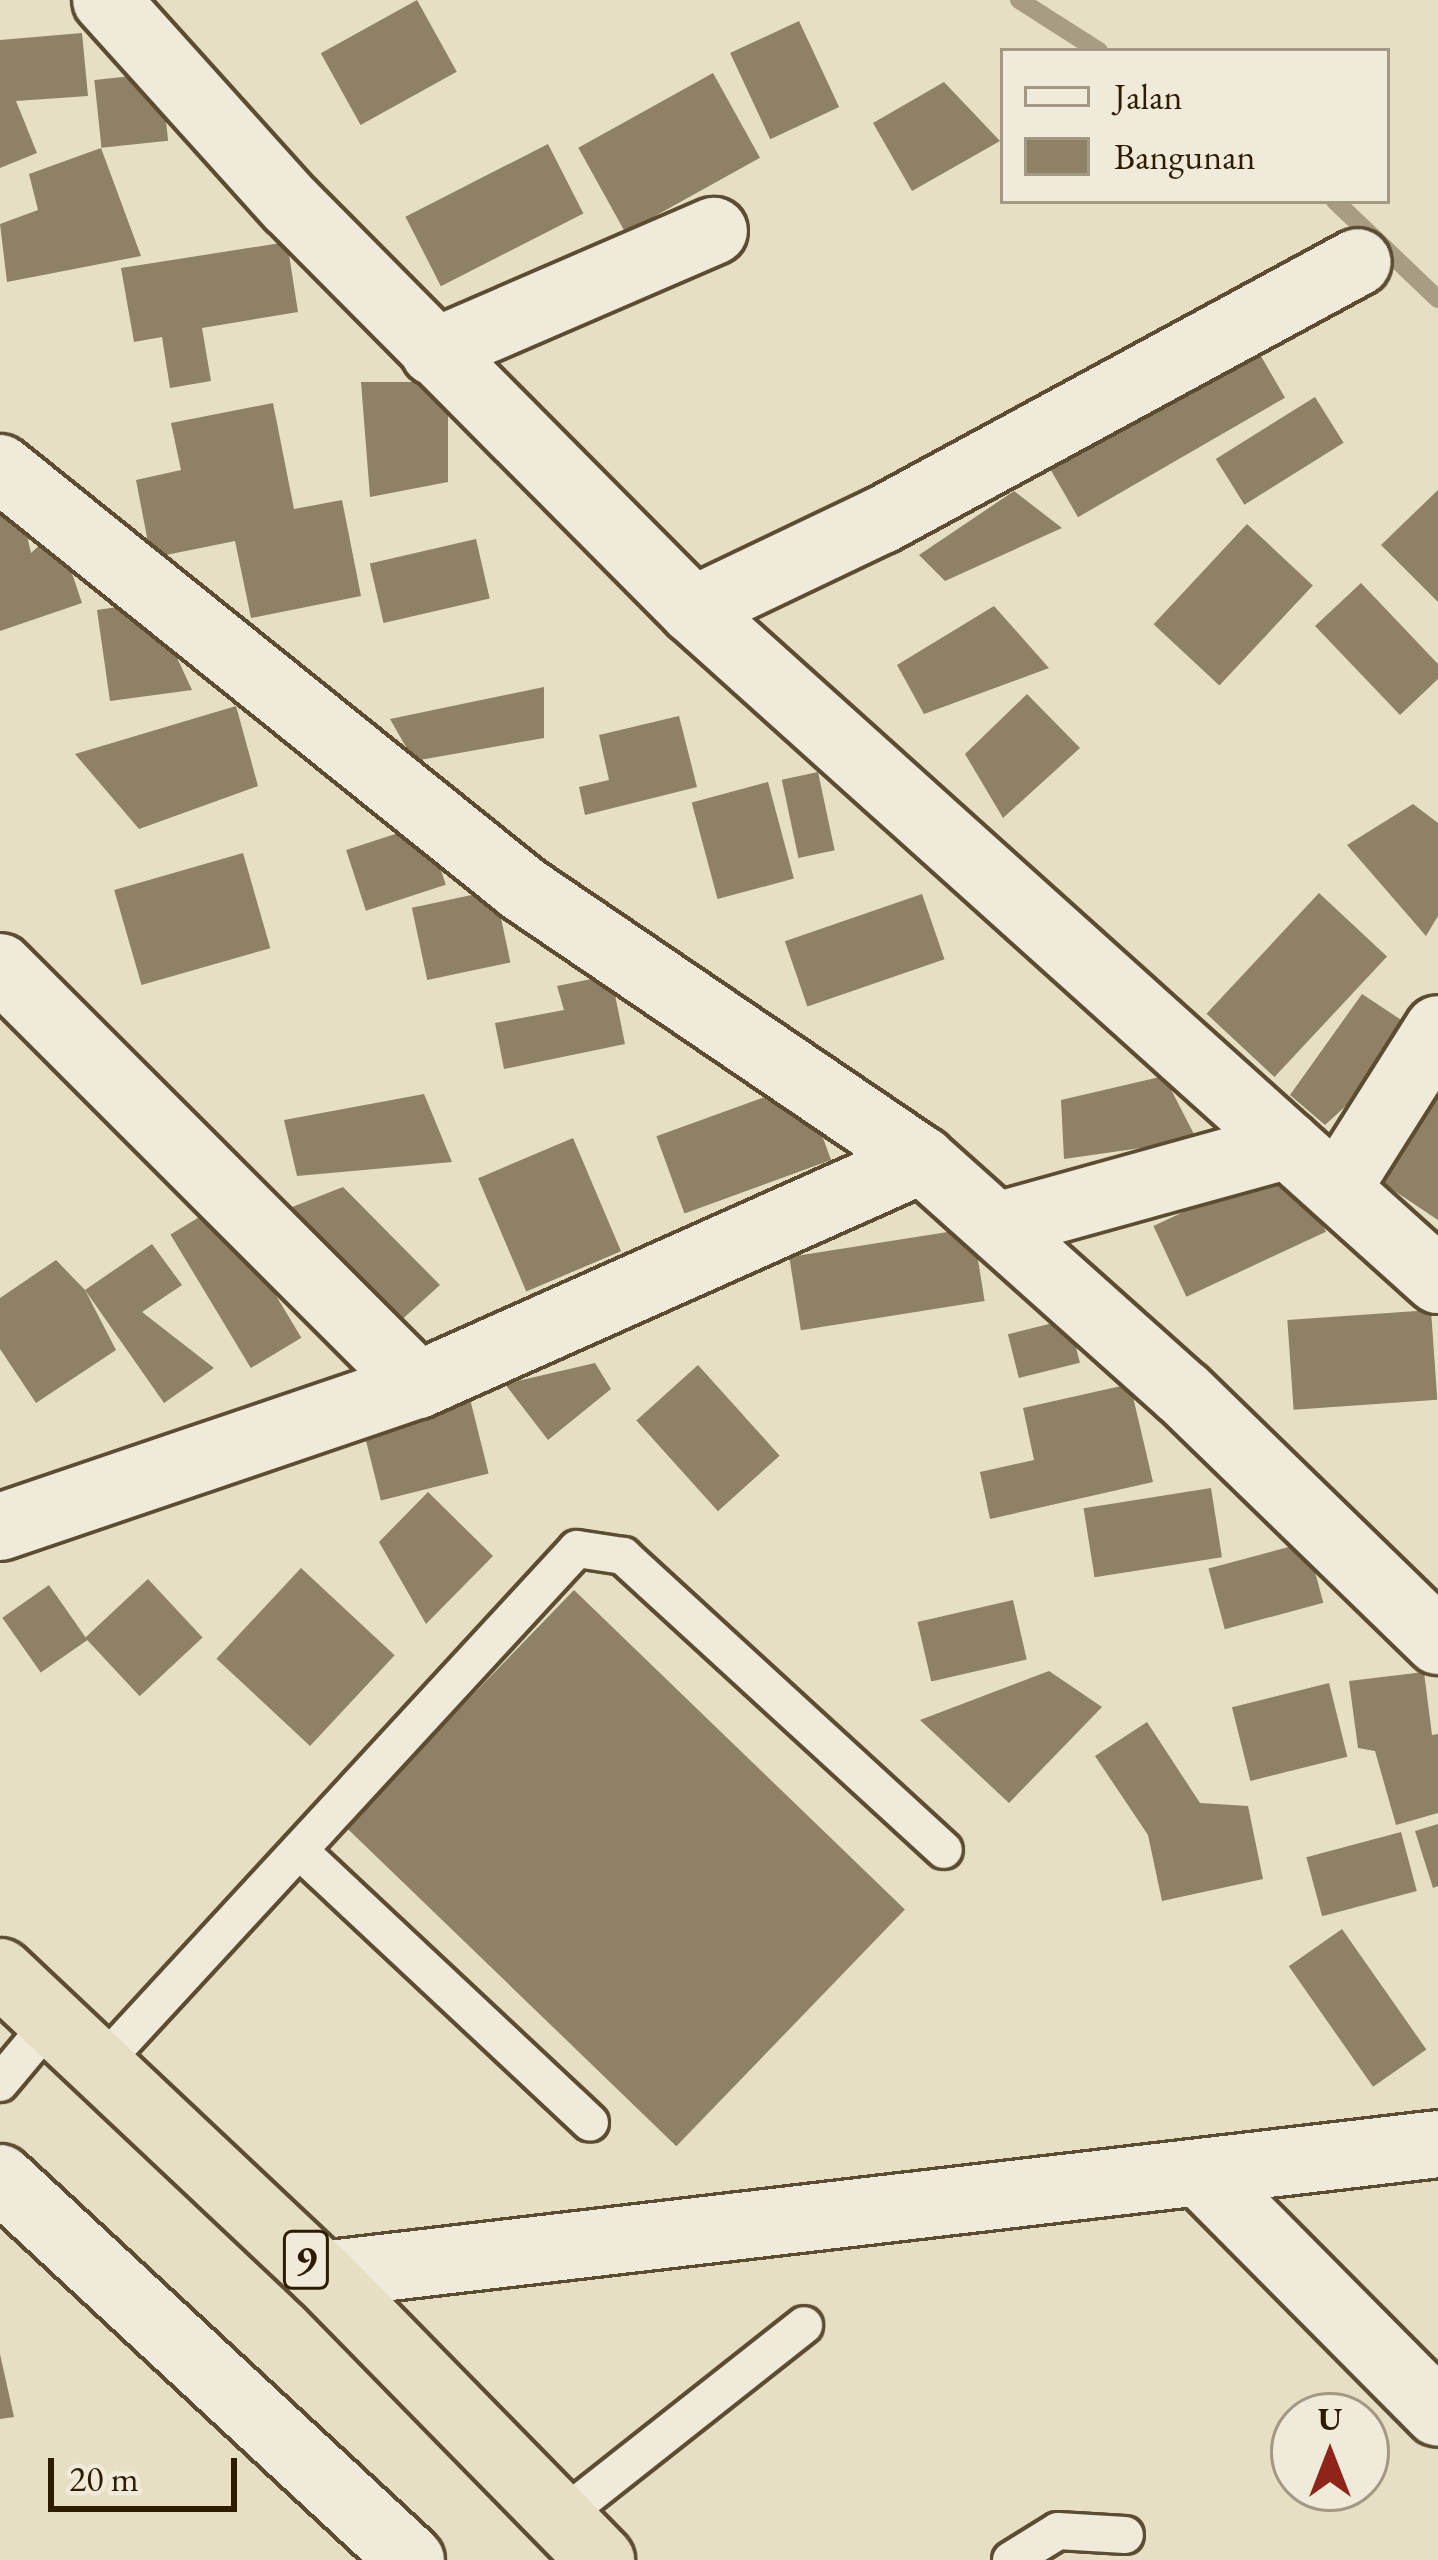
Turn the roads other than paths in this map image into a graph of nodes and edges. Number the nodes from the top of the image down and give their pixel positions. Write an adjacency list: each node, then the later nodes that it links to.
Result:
1 (106, 0): 4 (street)
2 (714, 231): 4 (street)
3 (1358, 262): 6 (street)
4 (434, 352): 6 (street)
5 (0, 468): 10 (street)
6 (693, 610): 9 (street)
7 (0, 967): 14 (street)
8 (1438, 1029): 11 (street)
9 (1288, 1145): 11 (street); 12 (street)
10 (922, 1160): 12 (street); 14 (street)
11 (1337, 1189): 13 (street)
12 (1000, 1225): 16 (street)
13 (1438, 1280)
14 (418, 1385): 15 (street)
15 (0, 1527)
16 (1438, 1641)
17 (944, 1850): 18 (lane)
18 (303, 1854): 21 (lane); 23 (lane)
19 (0, 1972): 20 (highway, 9)
20 (51, 2022): 21 (highway, 9); 22 (lane)
21 (98, 2068): 27 (highway, 9)
22 (0, 2083)
23 (590, 2123)
24 (1438, 2144): 25 (street)
25 (1202, 2175): 27 (street); 29 (street)
26 (0, 2178): 32 (street)
27 (322, 2275): 31 (highway, 9)
28 (804, 2325): 31 (lane)
29 (1438, 2413)
30 (1125, 2535): 33 (lane)
31 (580, 2539)
32 (411, 2560)
33 (1011, 2560)

